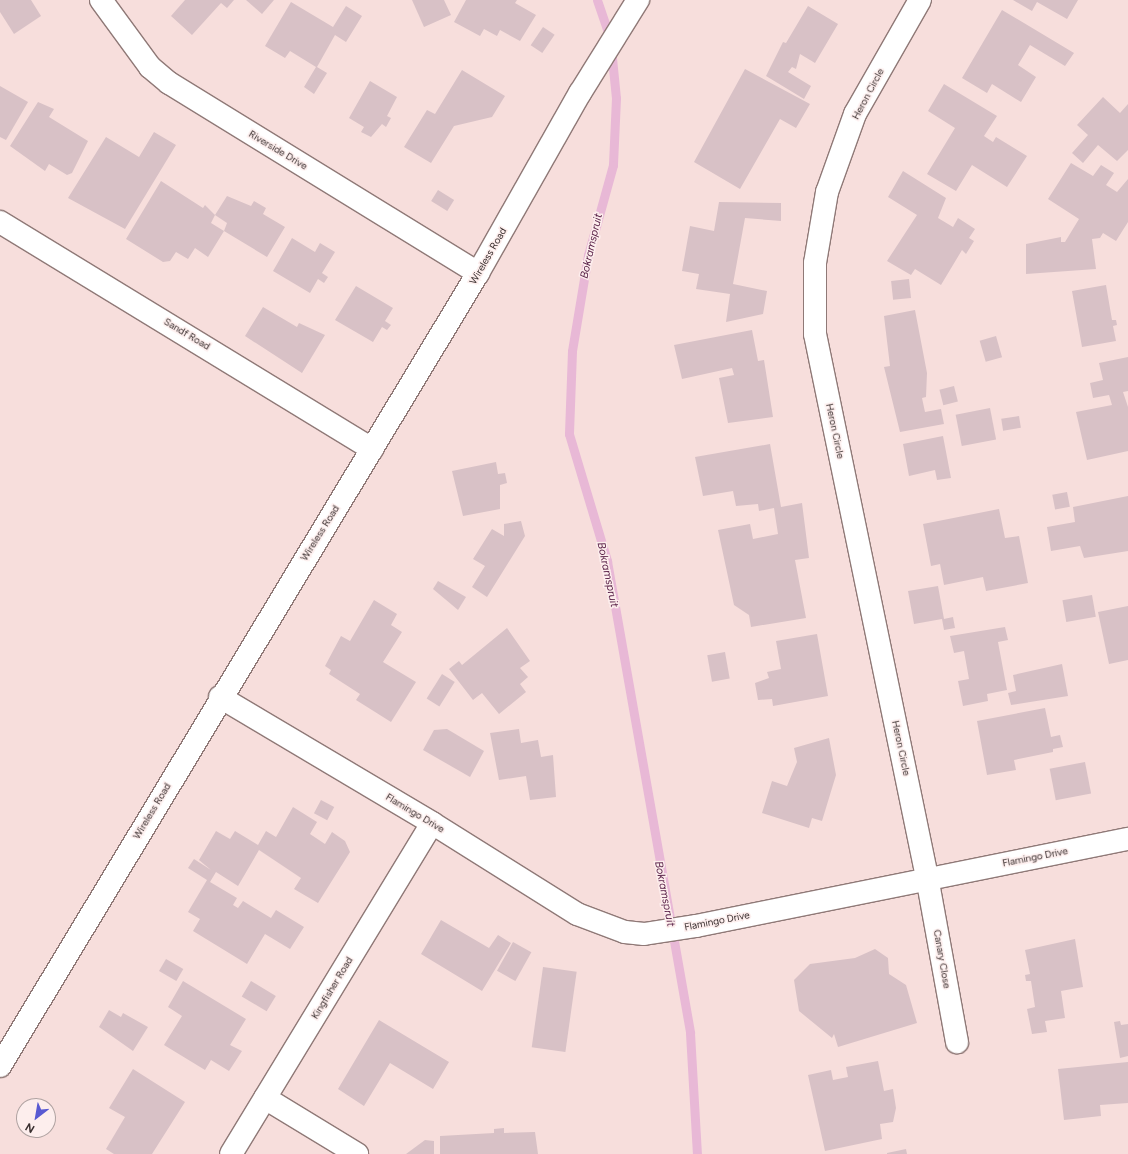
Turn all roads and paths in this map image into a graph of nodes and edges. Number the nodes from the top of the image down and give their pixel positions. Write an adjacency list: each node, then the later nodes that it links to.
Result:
1 (101, 0): 5 (street, Riverside Drive)
2 (638, 0): 5 (street, Wireless Road)
3 (920, 0): 10 (street, Heron Circle)
4 (0, 222): 6 (street, Sandf Road)
5 (478, 273): 6 (street, Wireless Road)
6 (372, 449): 7 (street, Wireless Road)
7 (220, 698): 8 (street, Flamingo Drive); 12 (street, Wireless Road)
8 (432, 823): 10 (street, Flamingo Drive); 13 (street, Kingfisher Road)
9 (1128, 840): 10 (street, Flamingo Drive)
10 (927, 877): 11 (street, Canary Close)
11 (957, 1042)
12 (0, 1066)
13 (265, 1098): 14 (street, Kingfisher Road); 15 (street)
14 (231, 1154)
15 (357, 1154)

